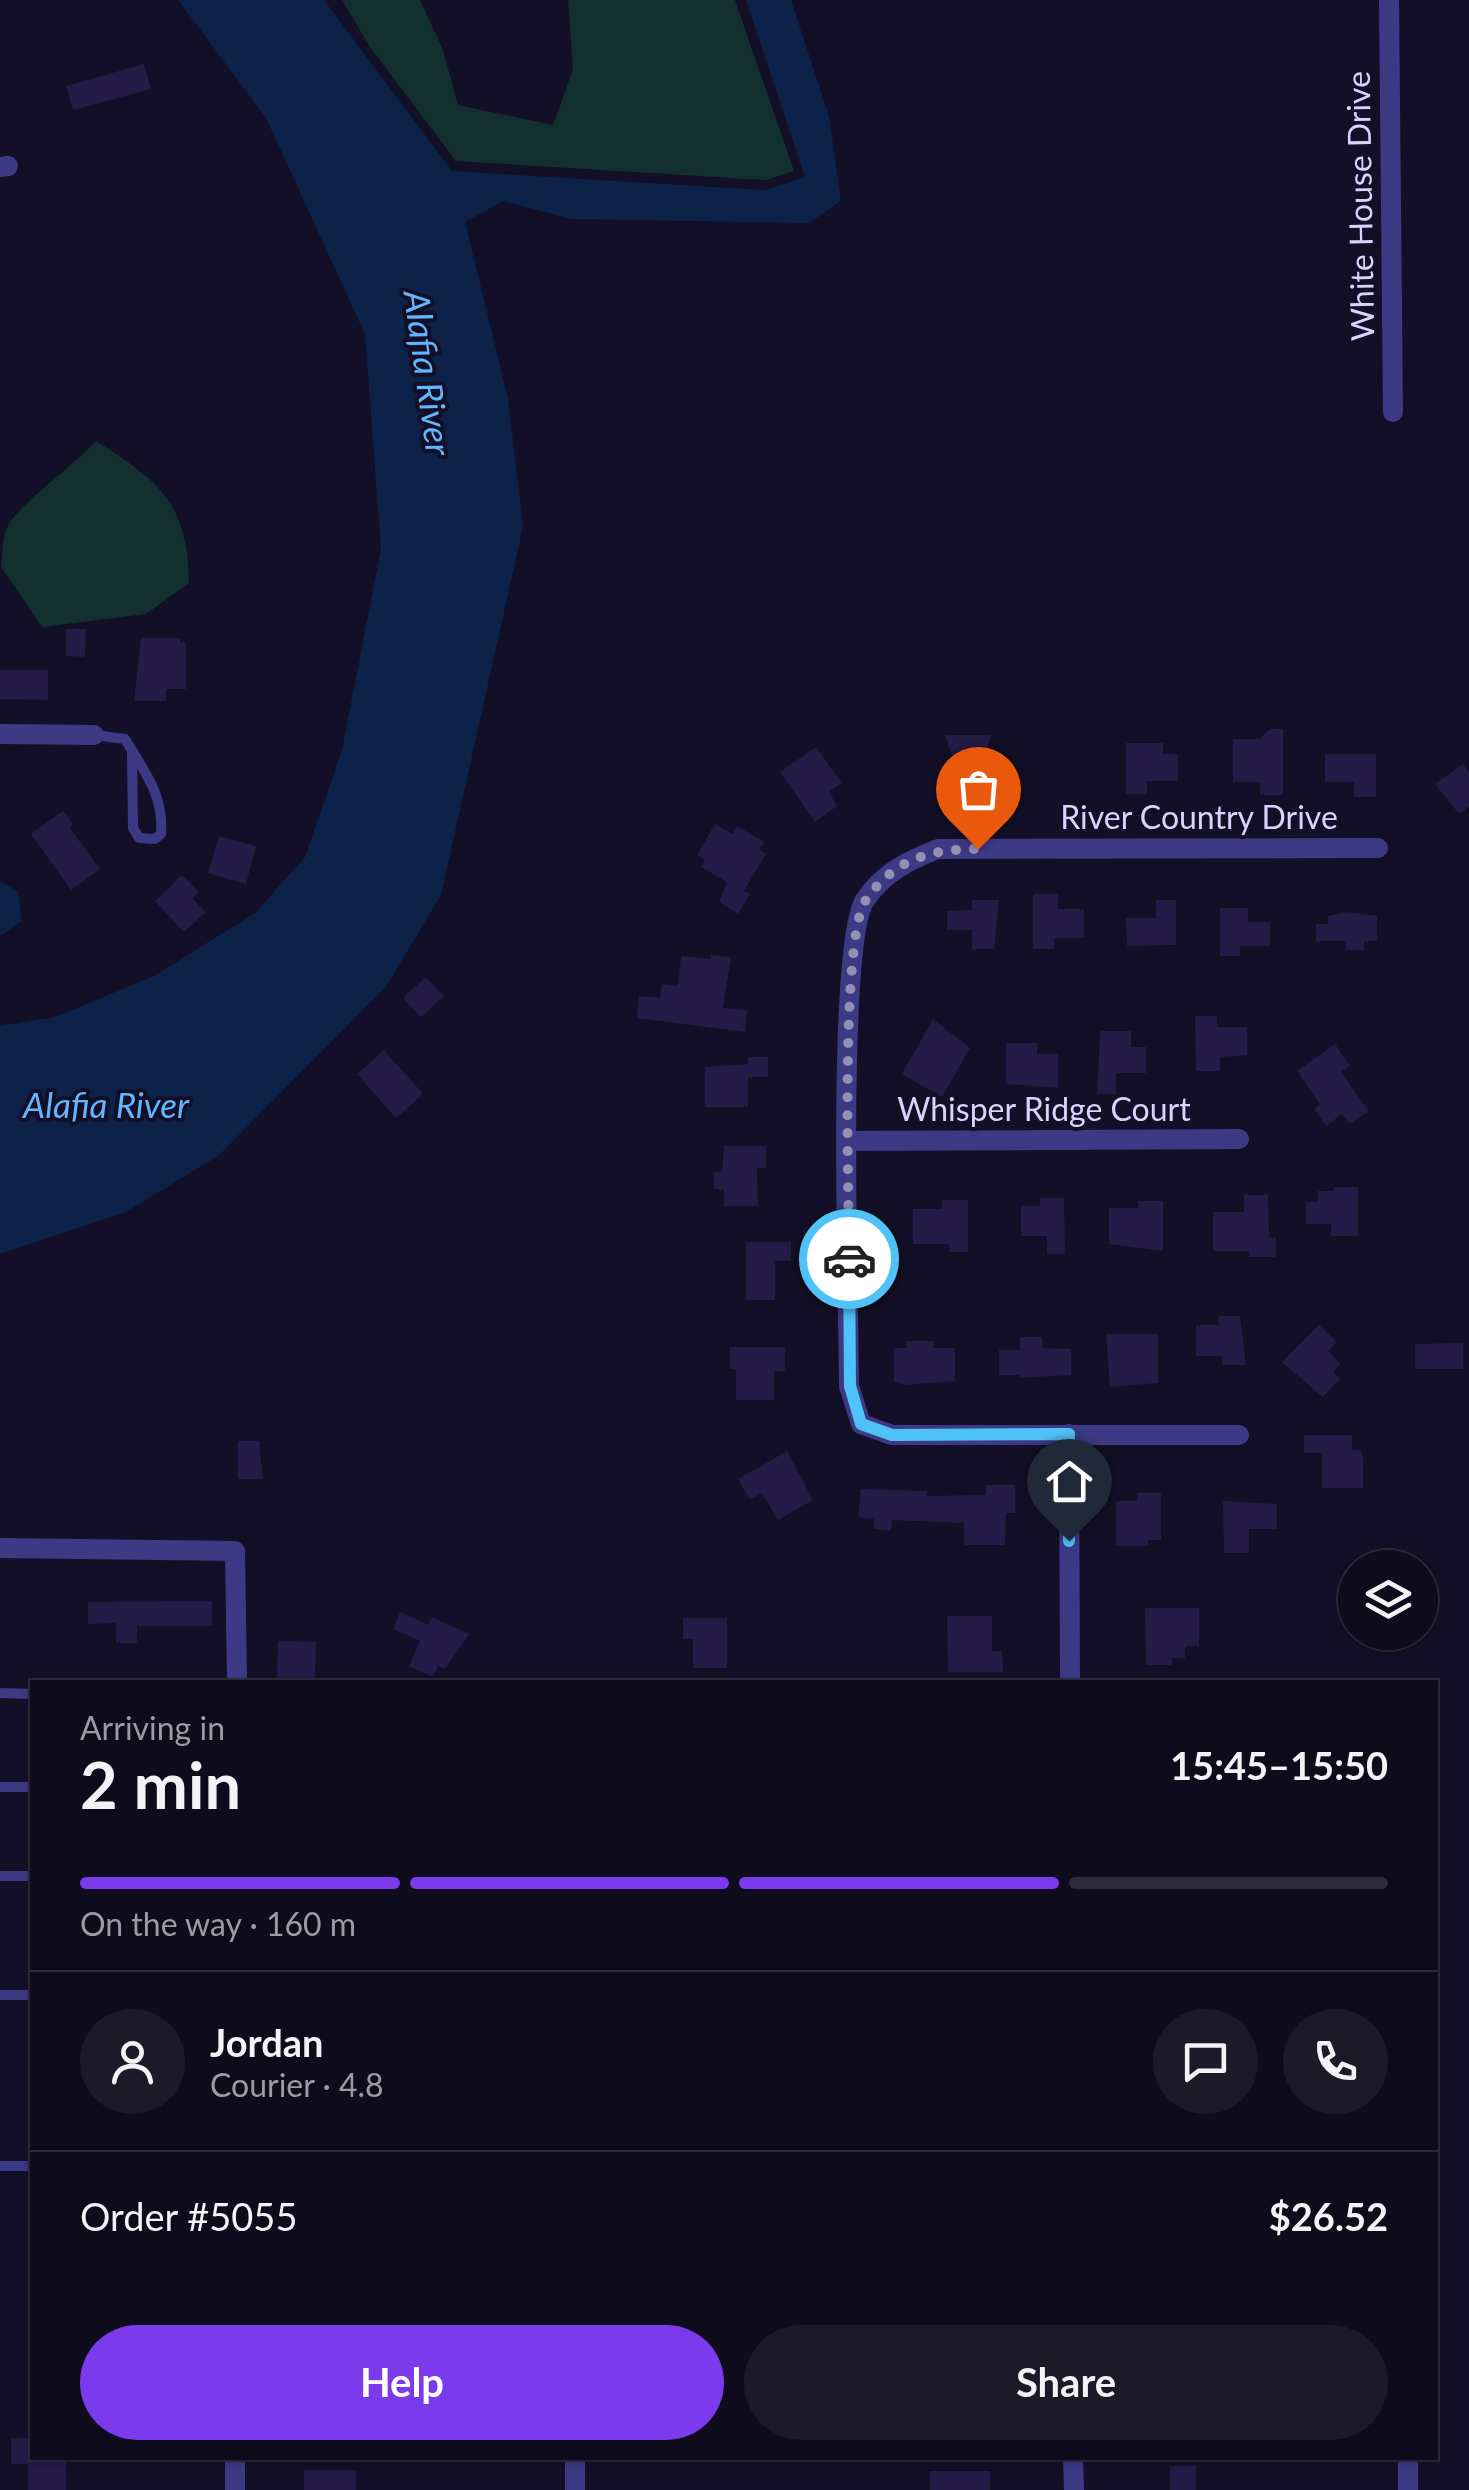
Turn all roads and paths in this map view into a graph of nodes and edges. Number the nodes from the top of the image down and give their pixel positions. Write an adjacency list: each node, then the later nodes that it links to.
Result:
1 (1389, 0): 2 (street, White House Drive)
2 (1393, 412)
3 (0, 734): 4 (street)
4 (94, 735): 5 (lane)
5 (132, 751): 5 (lane)
6 (1378, 848): 8 (street, River Country Drive)
7 (1239, 1140): 8 (street, Whisper Ridge Court)
8 (848, 1141): 9 (street, River Country Drive)
9 (1069, 1434): 10 (street, River Country Drive); 13 (street)
10 (1239, 1435)
11 (0, 1548): 12 (street)
12 (237, 1680)
13 (1070, 1680)
14 (0, 1694): 15 (lane)
15 (30, 1694)
16 (0, 1787): 17 (lane)
17 (30, 1787)
18 (0, 1876): 19 (lane)
19 (30, 1876)
20 (0, 1995): 21 (lane)
21 (30, 1996)
22 (0, 2166): 23 (lane)
23 (30, 2166)
24 (235, 2460): 28 (street)
25 (575, 2460): 29 (street)
26 (1072, 2460): 30 (street)
27 (1408, 2460): 31 (street)
28 (235, 2490)
29 (575, 2490)
30 (1074, 2490)
31 (1408, 2490)

